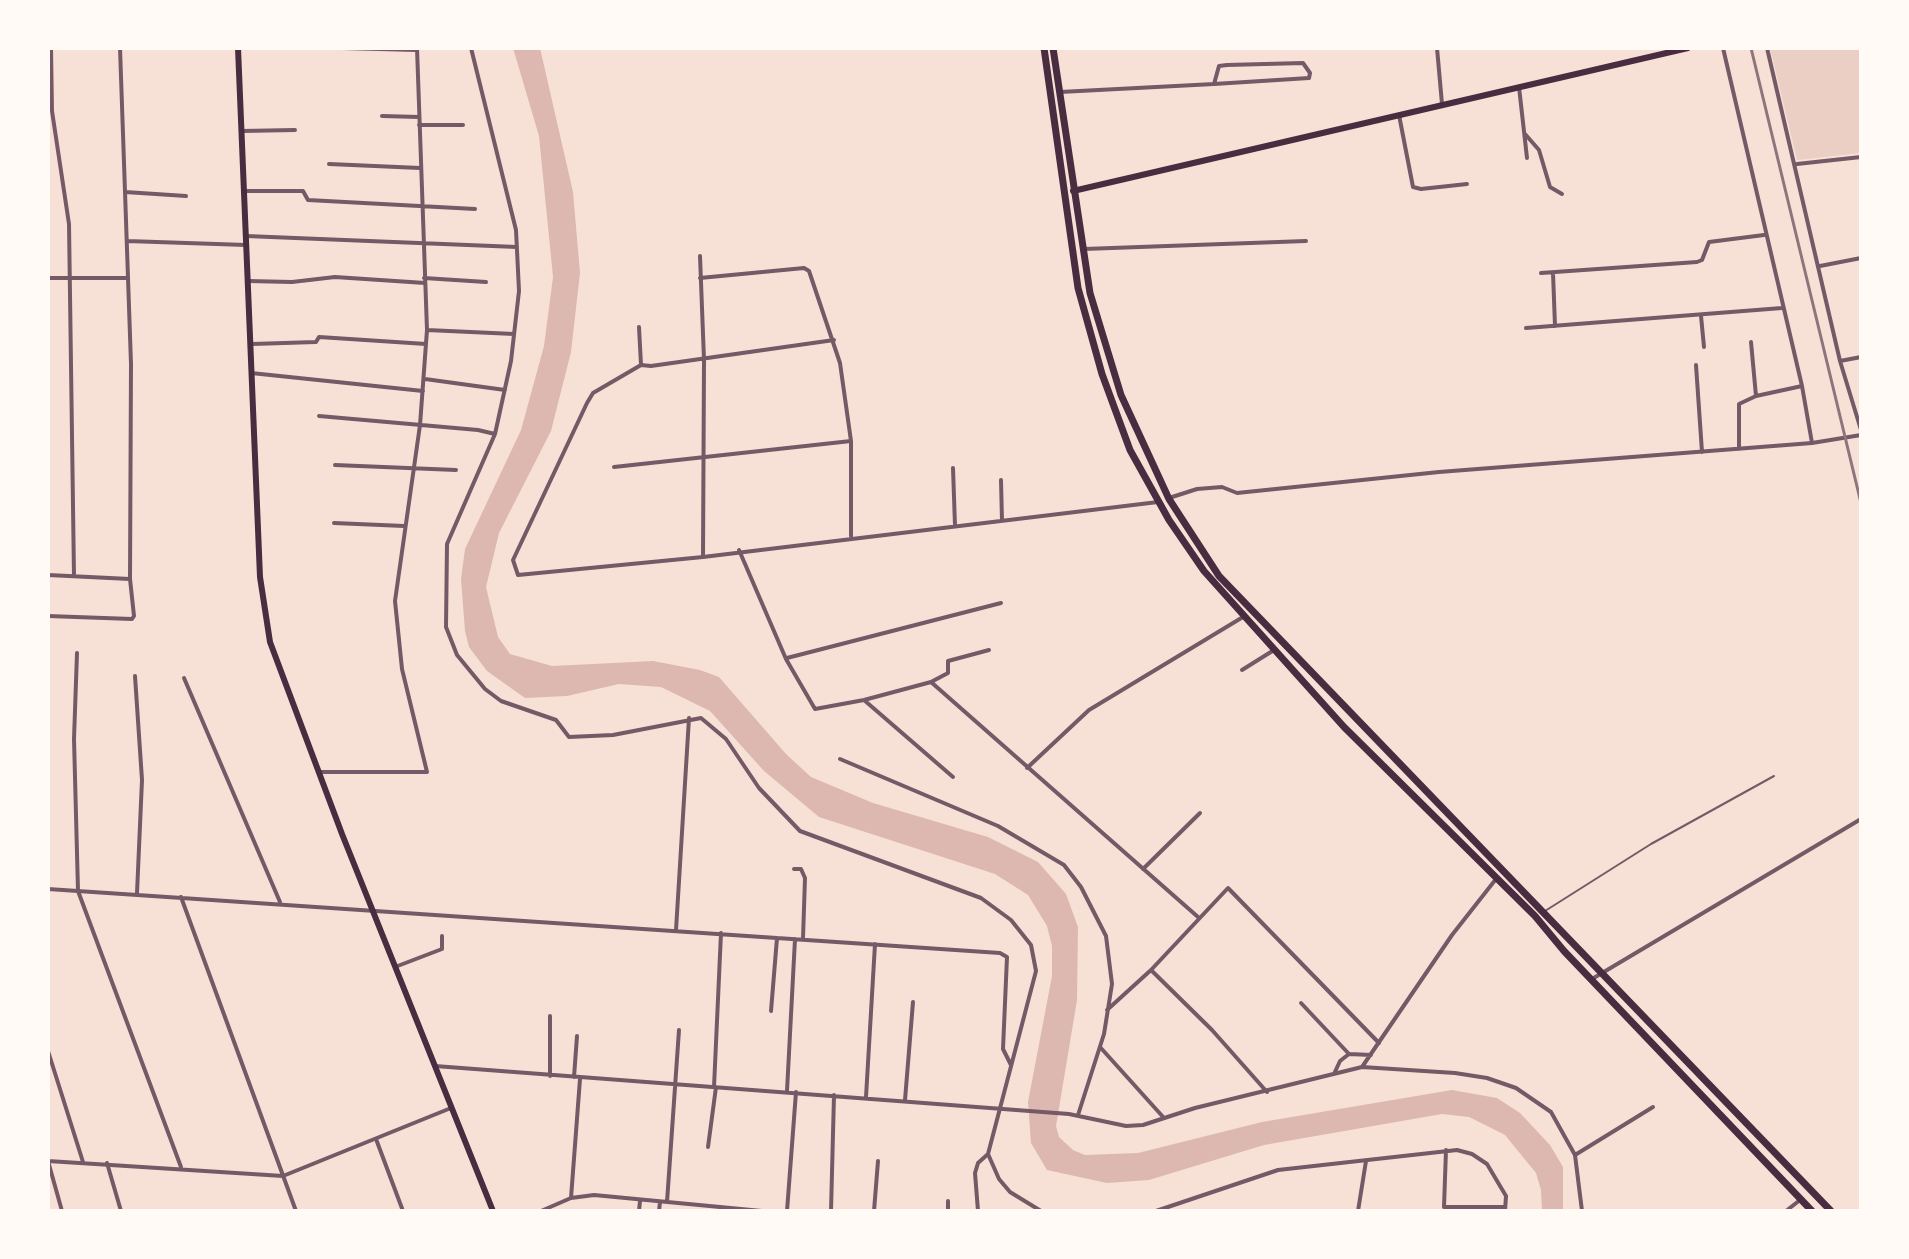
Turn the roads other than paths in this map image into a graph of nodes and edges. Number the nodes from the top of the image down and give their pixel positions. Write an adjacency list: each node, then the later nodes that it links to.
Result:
1 (51, 48): 55 (street)
2 (120, 48): 33 (street)
3 (238, 48): 23 (main road)
4 (342, 48): 12 (street)
5 (471, 48): 45 (street)
6 (1044, 48): 34 (highway)
7 (1053, 48): 15 (highway)
8 (1437, 48): 16 (street)
9 (1688, 48): 14 (main road)
10 (1723, 48): 39 (street)
11 (1767, 48): 28 (street)
12 (417, 49): 19 (street)
13 (1214, 84): 13 (street); 15 (street)
14 (1519, 87): 16 (main road); 24 (street)
15 (1058, 92): 32 (highway)
16 (1442, 104): 17 (main road)
17 (1399, 115): 30 (street); 32 (main road)
18 (382, 116): 19 (street)
19 (419, 117): 20 (street)
20 (419, 125): 21 (street); 29 (street)
21 (463, 125)
22 (295, 130): 23 (street)
23 (242, 131): 31 (main road)
24 (1525, 134): 26 (street); 35 (street)
25 (1861, 157): 28 (street)
26 (1527, 158)
27 (329, 164): 29 (street)
28 (1797, 164): 49 (street)
29 (420, 168): 37 (street)
30 (1467, 184)
31 (244, 191): 37 (street); 40 (main road)
32 (1073, 191): 34 (highway); 46 (highway)
33 (125, 192): 36 (street); 41 (street)
34 (1062, 193): 98 (highway)
35 (1562, 194)
36 (186, 196)
37 (423, 207): 38 (street); 43 (street)
38 (475, 209)
39 (1765, 234): 51 (street); 59 (street)
40 (246, 236): 43 (street); 44 (main road)
41 (127, 241): 44 (street); 53 (street)
42 (1306, 241): 46 (street)
43 (424, 244): 45 (street); 57 (street)
44 (246, 245): 56 (main road)
45 (517, 247): 65 (street)
46 (1082, 249): 97 (highway)
47 (700, 256): 54 (street)
48 (1861, 258): 49 (street)
49 (1820, 266): 73 (street)
50 (1541, 273): 51 (street)
51 (1553, 273): 61 (street)
52 (48, 278): 55 (street)
53 (127, 278): 55 (street); 108 (street)
54 (700, 278): 66 (street); 72 (street)
55 (70, 279): 107 (street)
56 (248, 281): 57 (street); 68 (main road)
57 (425, 281): 58 (street); 64 (street)
58 (486, 282)
59 (1782, 308): 60 (street); 78 (street)
60 (1701, 316): 61 (street); 70 (street)
61 (1555, 326): 63 (street)
62 (639, 327): 74 (street)
63 (1526, 328)
64 (427, 330): 65 (street); 69 (street)
65 (514, 334): 79 (street)
66 (835, 339): 72 (street); 86 (street)
67 (1751, 342): 81 (street)
68 (250, 344): 69 (street); 76 (main road)
69 (426, 344): 77 (street)
70 (1704, 347)
71 (1861, 357): 73 (street)
72 (704, 360): 74 (street); 90 (street)
73 (1840, 361): 84 (street)
74 (641, 365): 105 (street)
75 (1696, 365): 89 (street)
76 (251, 373): 80 (street); 124 (main road)
77 (425, 379): 79 (street); 80 (street)
78 (1802, 386): 81 (street); 87 (street)
79 (505, 390): 85 (street)
80 (423, 391): 83 (street)
81 (1756, 396): 88 (street)
82 (319, 416): 83 (street)
83 (420, 425): 85 (street); 92 (street)
84 (1861, 433): 87 (street)
85 (495, 434): 121 (street)
86 (851, 441): 90 (street); 103 (street)
87 (1812, 443): 88 (street)
88 (1739, 449): 89 (street)
89 (1702, 452): 97 (street)
90 (704, 457): 93 (street); 105 (street)
91 (335, 465): 92 (street)
92 (413, 466): 95 (street); 101 (street)
93 (614, 467)
94 (953, 468): 102 (street)
95 (456, 470)
96 (1001, 480): 99 (street)
97 (1169, 499): 138 (highway)
98 (1158, 502): 99 (street); 111 (highway)
99 (1002, 521): 102 (street)
100 (334, 523): 101 (street)
101 (404, 526): 124 (street)
102 (955, 526): 103 (street)
103 (851, 537): 104 (street)
104 (739, 550): 105 (street); 115 (street)
105 (703, 557)
106 (48, 575): 107 (street)
107 (74, 576): 108 (street)
108 (130, 579): 110 (street)
109 (1001, 603): 115 (street)
110 (48, 616)
111 (1243, 617): 113 (highway); 123 (street)
112 (989, 650): 119 (street)
113 (1274, 650): 116 (street); 131 (highway)
114 (77, 653): 133 (street)
115 (786, 659): 120 (street)
116 (1242, 670)
117 (135, 676): 134 (street)
118 (184, 678): 136 (street)
119 (931, 682): 120 (street); 123 (street)
120 (864, 700): 126 (street)
121 (689, 718): 140 (street); 163 (street)
122 (840, 759): 153 (street)
123 (1027, 768): 130 (street)
124 (318, 772): 137 (main road)
125 (1774, 776): 138 (lane)
126 (953, 777)
127 (1200, 813): 130 (street)
128 (1861, 819): 149 (street)
129 (794, 869): 145 (street)
130 (1143, 869): 139 (street)
131 (1496, 879): 150 (highway); 158 (street)
132 (48, 889): 133 (street)
133 (78, 891): 134 (street); 192 (street)
134 (137, 893): 135 (street)
135 (181, 897): 136 (street); 193 (street)
136 (280, 902): 137 (street)
137 (371, 908): 140 (street); 147 (main road)
138 (1544, 912): 149 (highway)
139 (1198, 917): 148 (street); 158 (street)
140 (676, 930): 141 (street)
141 (721, 933): 143 (street); 170 (street)
142 (442, 936): 147 (street)
143 (777, 938): 144 (street); 154 (street)
144 (795, 939): 145 (street); 171 (street)
145 (803, 939): 146 (street)
146 (875, 944): 163 (street); 175 (street)
147 (395, 967): 164 (main road)
148 (1151, 970): 153 (street); 173 (street)
149 (1601, 974): 150 (street); 225 (highway)
150 (1592, 979): 195 (highway)
151 (913, 1002): 176 (street)
152 (1301, 1003): 161 (street)
153 (1107, 1010): 159 (street)
154 (771, 1011)
155 (550, 1016): 167 (street)
156 (679, 1030): 169 (street)
157 (577, 1036): 168 (street)
158 (1379, 1043): 162 (street)
159 (1100, 1047): 180 (street); 181 (street)
160 (48, 1051): 190 (street)
161 (1349, 1054): 162 (street); 166 (street)
162 (1371, 1055): 165 (street)
163 (1011, 1065): 179 (street)
164 (435, 1066): 167 (street); 178 (main road)
165 (1362, 1067): 166 (street); 186 (street)
166 (1334, 1074): 173 (street)
167 (550, 1076): 168 (street)
168 (577, 1078): 169 (street); 194 (street)
169 (674, 1084): 170 (street); 199 (street)
170 (715, 1087): 171 (street); 183 (street)
171 (787, 1091): 172 (street)
172 (796, 1092): 174 (street); 214 (street)
173 (1267, 1092): 181 (street)
174 (834, 1095): 175 (street); 215 (street)
175 (866, 1097): 176 (street)
176 (905, 1100): 179 (street)
177 (1653, 1107): 186 (street)
178 (451, 1108): 182 (street); 209 (main road)
179 (999, 1109): 180 (street); 185 (street)
180 (1078, 1115): 181 (street)
181 (1164, 1118)
182 (376, 1139): 193 (street); 208 (street)
183 (708, 1147)
184 (1446, 1150): 189 (street); 202 (street); 203 (street)
185 (988, 1154): 218 (street); 219 (street)
186 (1575, 1155): 222 (street)
187 (48, 1161): 190 (street); 205 (street)
188 (878, 1161): 216 (street)
189 (1366, 1161): 201 (street); 221 (street)
190 (83, 1162): 191 (street)
191 (107, 1163): 192 (street); 206 (street)
192 (181, 1167): 193 (street)
193 (283, 1176): 207 (street)
194 (571, 1198): 196 (street); 210 (street)
195 (1801, 1199): 223 (street); 224 (highway)
196 (640, 1201): 198 (street); 211 (street)
197 (948, 1201): 217 (street)
198 (660, 1202): 199 (street); 212 (street)
199 (667, 1202): 200 (street)
200 (700, 1208): 204 (street)
201 (1168, 1209): 220 (street)
202 (1444, 1209): 203 (street)
203 (1505, 1209)
204 (732, 1210): 213 (street)
205 (62, 1211)
206 (121, 1211)
207 (296, 1211)
208 (403, 1211)
209 (493, 1211)
210 (541, 1211)
211 (639, 1211)
212 (659, 1211)
213 (762, 1211)
214 (787, 1211)
215 (831, 1211)
216 (874, 1211)
217 (948, 1211)
218 (978, 1211)
219 (1041, 1211)
220 (1156, 1211)
221 (1358, 1211)
222 (1582, 1211)
223 (1786, 1211)
224 (1812, 1211)
225 (1831, 1211)

